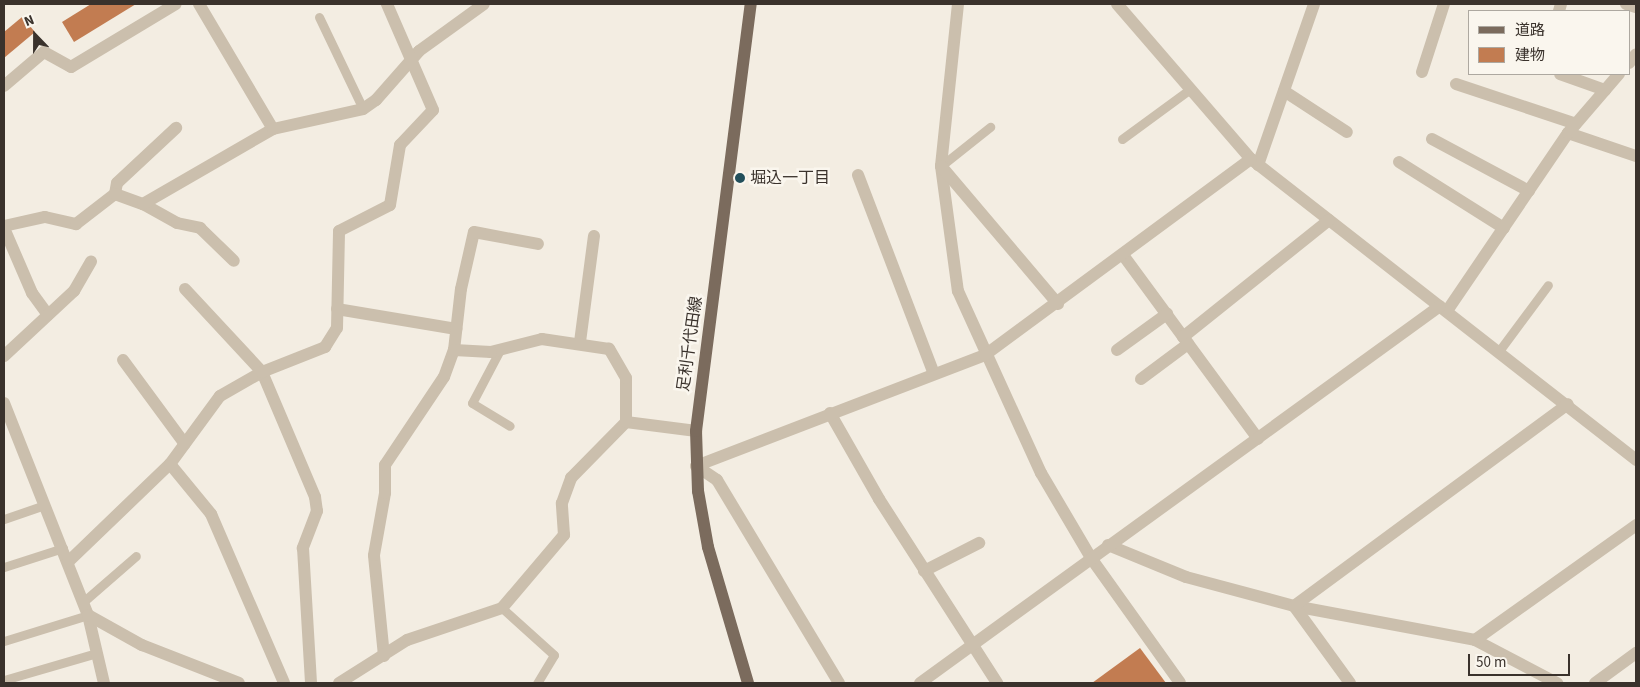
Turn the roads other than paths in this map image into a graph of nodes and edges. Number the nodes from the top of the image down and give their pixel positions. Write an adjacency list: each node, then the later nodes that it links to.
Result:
1 (176, 4): 18 (street)
2 (199, 4): 25 (street)
3 (387, 4): 13 (street)
4 (484, 4): 13 (street)
5 (751, 4): 71 (main road, 足利千代田線)
6 (958, 4): 33 (street)
7 (1117, 4): 19 (street)
8 (1314, 4): 21 (street)
9 (1444, 4): 14 (street)
10 (1626, 4): 11 (street)
11 (1636, 7)
12 (319, 17): 22 (lane)
13 (414, 57): 22 (street); 50 (street)
14 (1422, 72)
15 (1563, 75): 20 (street)
16 (1618, 75): 20 (street)
17 (1456, 84): 26 (street)
18 (4, 86)
19 (1190, 89): 28 (lane); 31 (street)
20 (1605, 90): 26 (street)
21 (1284, 91): 27 (street); 31 (street)
22 (363, 108): 25 (street)
23 (990, 126): 33 (lane)
24 (176, 128): 36 (street)
25 (273, 129): 37 (street)
26 (1572, 129): 30 (street); 35 (street)
27 (1347, 132)
28 (1122, 139)
29 (1432, 139): 35 (street)
30 (1636, 156)
31 (1254, 162): 38 (street); 43 (street)
32 (1399, 162): 40 (street)
33 (941, 166): 48 (street); 60 (street)
34 (858, 175): 64 (street)
35 (1529, 191): 40 (street)
36 (115, 194): 37 (street); 39 (street)
37 (143, 204): 45 (street)
38 (1329, 220): 49 (street); 54 (street)
39 (4, 227): 52 (street)
40 (1504, 228): 49 (street)
41 (594, 236): 55 (street)
42 (538, 244): 53 (street)
43 (1123, 255): 48 (street); 51 (street)
44 (91, 262): 52 (street)
45 (234, 262)
46 (1548, 285): 59 (lane)
47 (185, 289): 63 (street)
48 (1058, 304): 60 (street)
49 (1444, 308): 59 (street); 72 (street)
50 (337, 309): 53 (street); 63 (street)
51 (1167, 314): 54 (street); 58 (street)
52 (48, 315): 61 (street)
53 (456, 329): 57 (street)
54 (1186, 340): 65 (street); 72 (street)
55 (580, 342): 56 (street); 69 (street)
56 (501, 348): 57 (street); 70 (lane)
57 (454, 350): 97 (street)
58 (1117, 350)
59 (1499, 351): 67 (street)
60 (985, 355): 64 (street); 84 (street)
61 (4, 356)
62 (122, 360): 73 (street)
63 (262, 372): 73 (street); 102 (street)
64 (934, 374): 68 (street)
65 (1141, 379)
66 (4, 403): 77 (street)
67 (1568, 404): 74 (street); 89 (street)
68 (830, 414): 76 (street); 87 (street)
69 (626, 422): 71 (street); 90 (street)
70 (510, 426)
71 (696, 431): 76 (main road, 足利千代田線)
72 (1258, 438): 81 (street)
73 (185, 444): 75 (street)
74 (1636, 460)
75 (170, 464): 85 (street); 101 (street)
76 (696, 466): 105 (main road, 足利千代田線); 106 (street)
77 (45, 505): 78 (lane); 82 (street)
78 (4, 519)
79 (1636, 524): 92 (street)
80 (978, 543): 87 (street)
81 (1108, 545): 84 (street); 89 (street)
82 (63, 548): 85 (street); 86 (lane)
83 (136, 556): 88 (lane)
84 (1091, 558): 94 (street); 109 (street)
85 (68, 562): 88 (street)
86 (4, 567)
87 (924, 571): 94 (street)
88 (82, 602): 91 (street)
89 (1294, 606): 92 (street); 110 (street)
90 (502, 608): 97 (street); 104 (lane)
91 (88, 615): 93 (lane); 95 (street); 100 (street)
92 (1475, 640): 111 (street)
93 (4, 641)
94 (970, 647): 107 (street); 108 (street)
95 (97, 653): 98 (lane); 99 (street)
96 (1636, 653): 112 (street)
97 (384, 656): 103 (street)
98 (4, 680)
99 (104, 683)
100 (239, 683)
101 (284, 683)
102 (311, 683)
103 (339, 683)
104 (537, 683)
105 (748, 683)
106 (839, 683)
107 (920, 683)
108 (997, 683)
109 (1180, 683)
110 (1350, 683)
111 (1557, 683)
112 (1595, 683)

